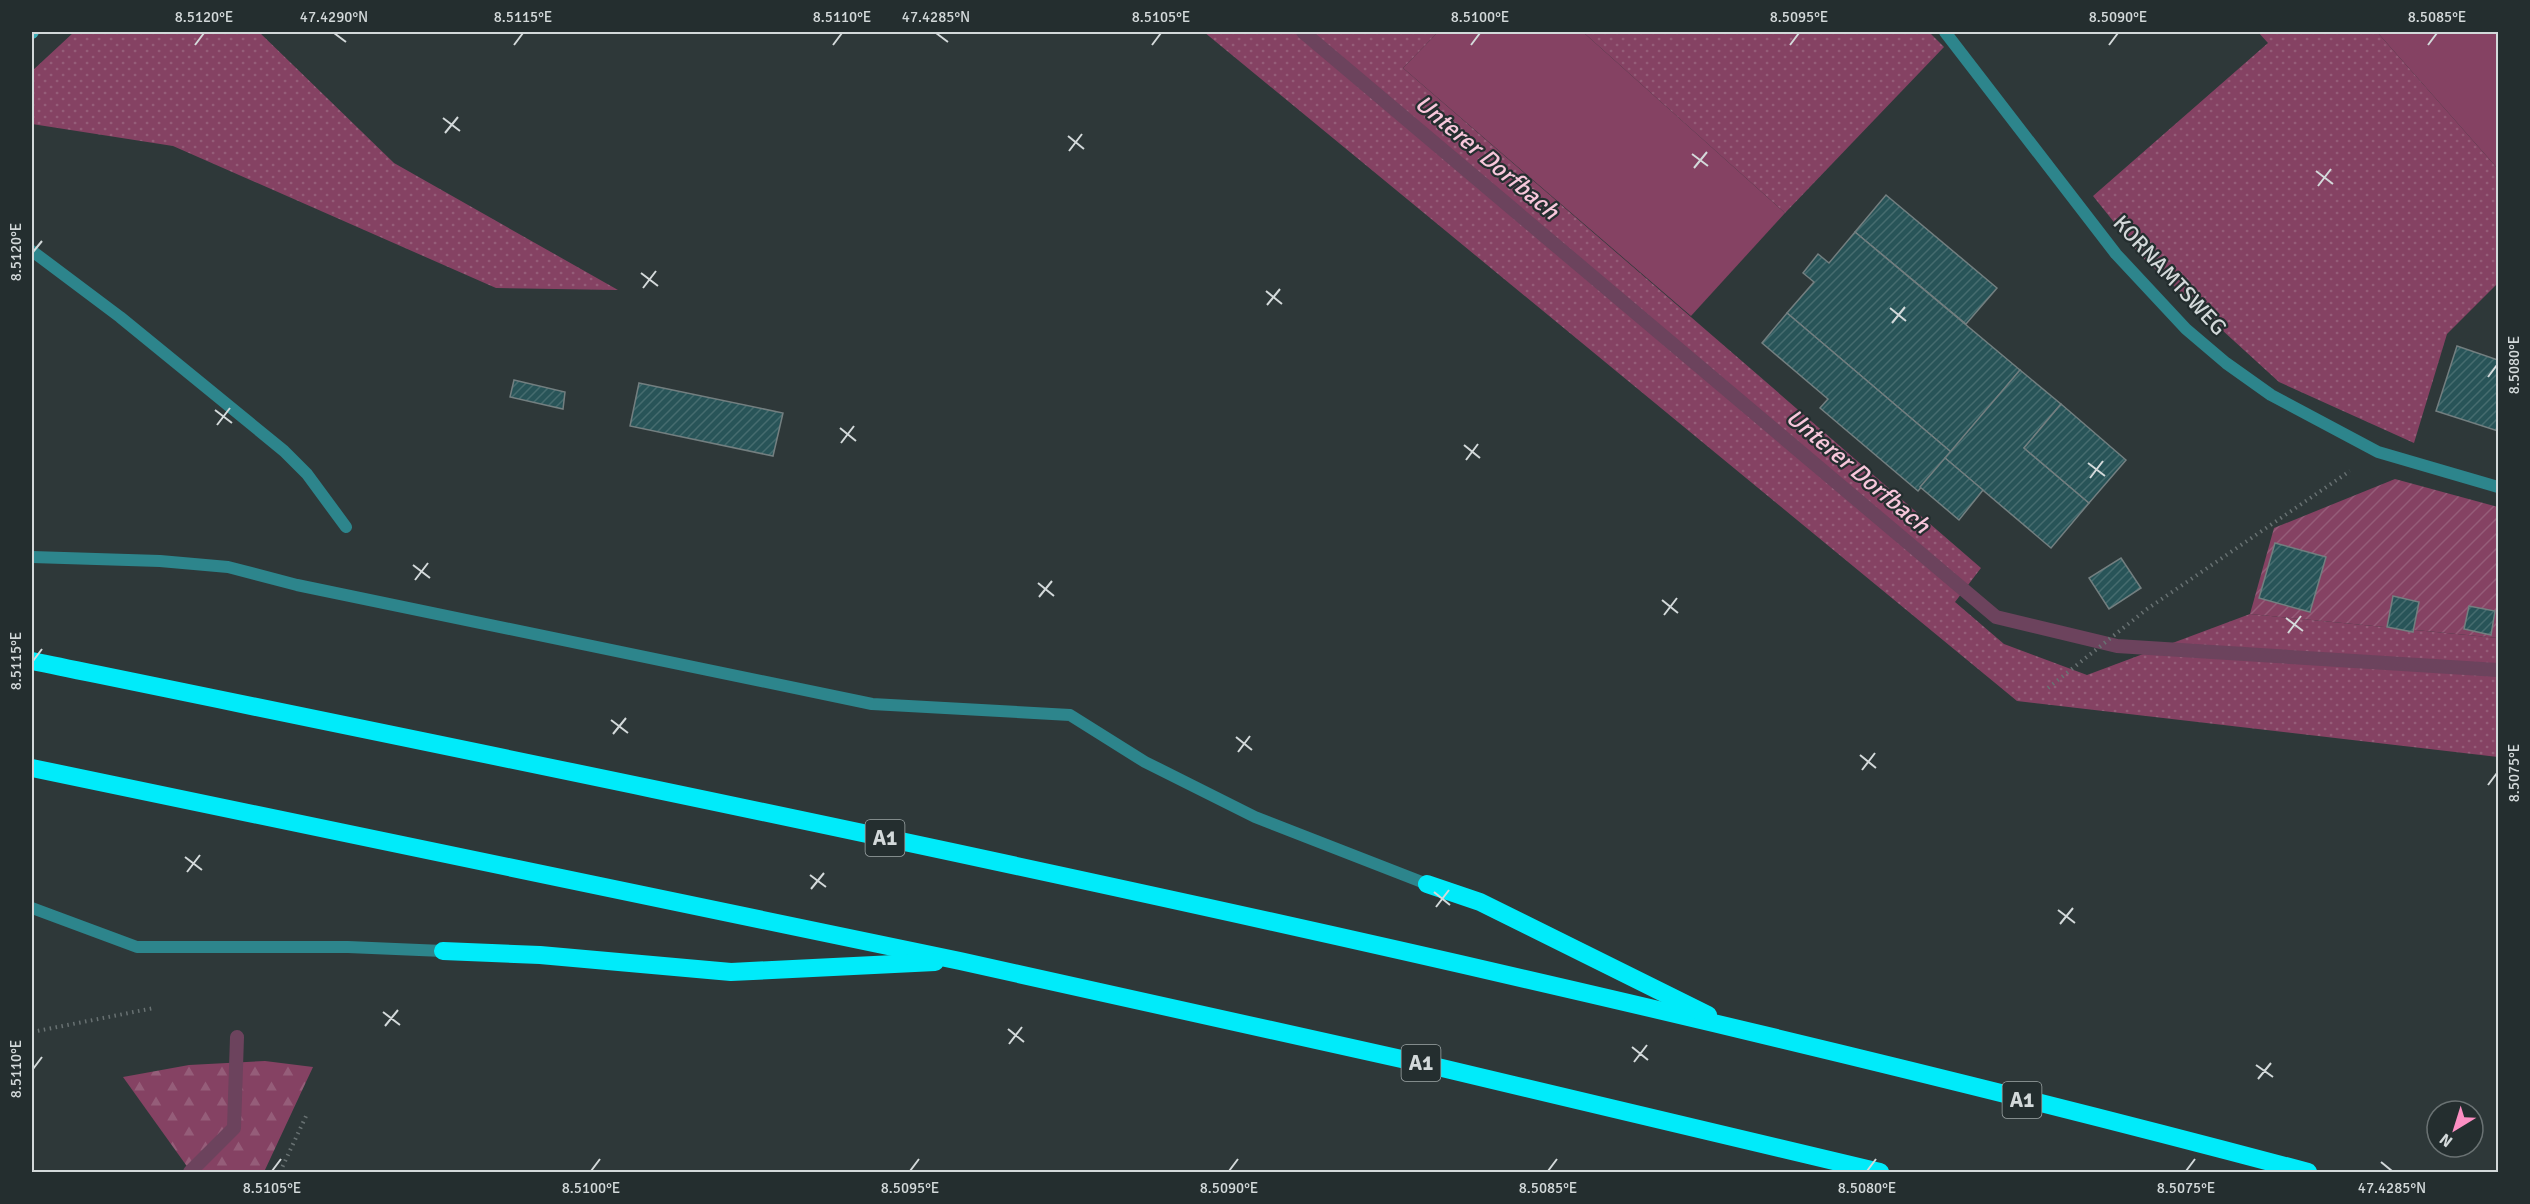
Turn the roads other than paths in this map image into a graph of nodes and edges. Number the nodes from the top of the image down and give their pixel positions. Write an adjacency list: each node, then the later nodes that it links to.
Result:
1 (1945, 32): 3 (lane, KORNAMTSWEG)
2 (32, 251): 4 (lane)
3 (2499, 487)
4 (346, 527)
5 (32, 557): 8 (lane)
6 (32, 662): 12 (highway, A1)
7 (32, 768): 11 (highway, A1)
8 (1427, 884): 12 (highway)
9 (32, 908): 10 (lane)
10 (443, 951): 11 (highway)
11 (960, 961): 13 (highway, A1)
12 (1736, 1029): 14 (highway, A1)
13 (1880, 1173)
14 (2308, 1173)

